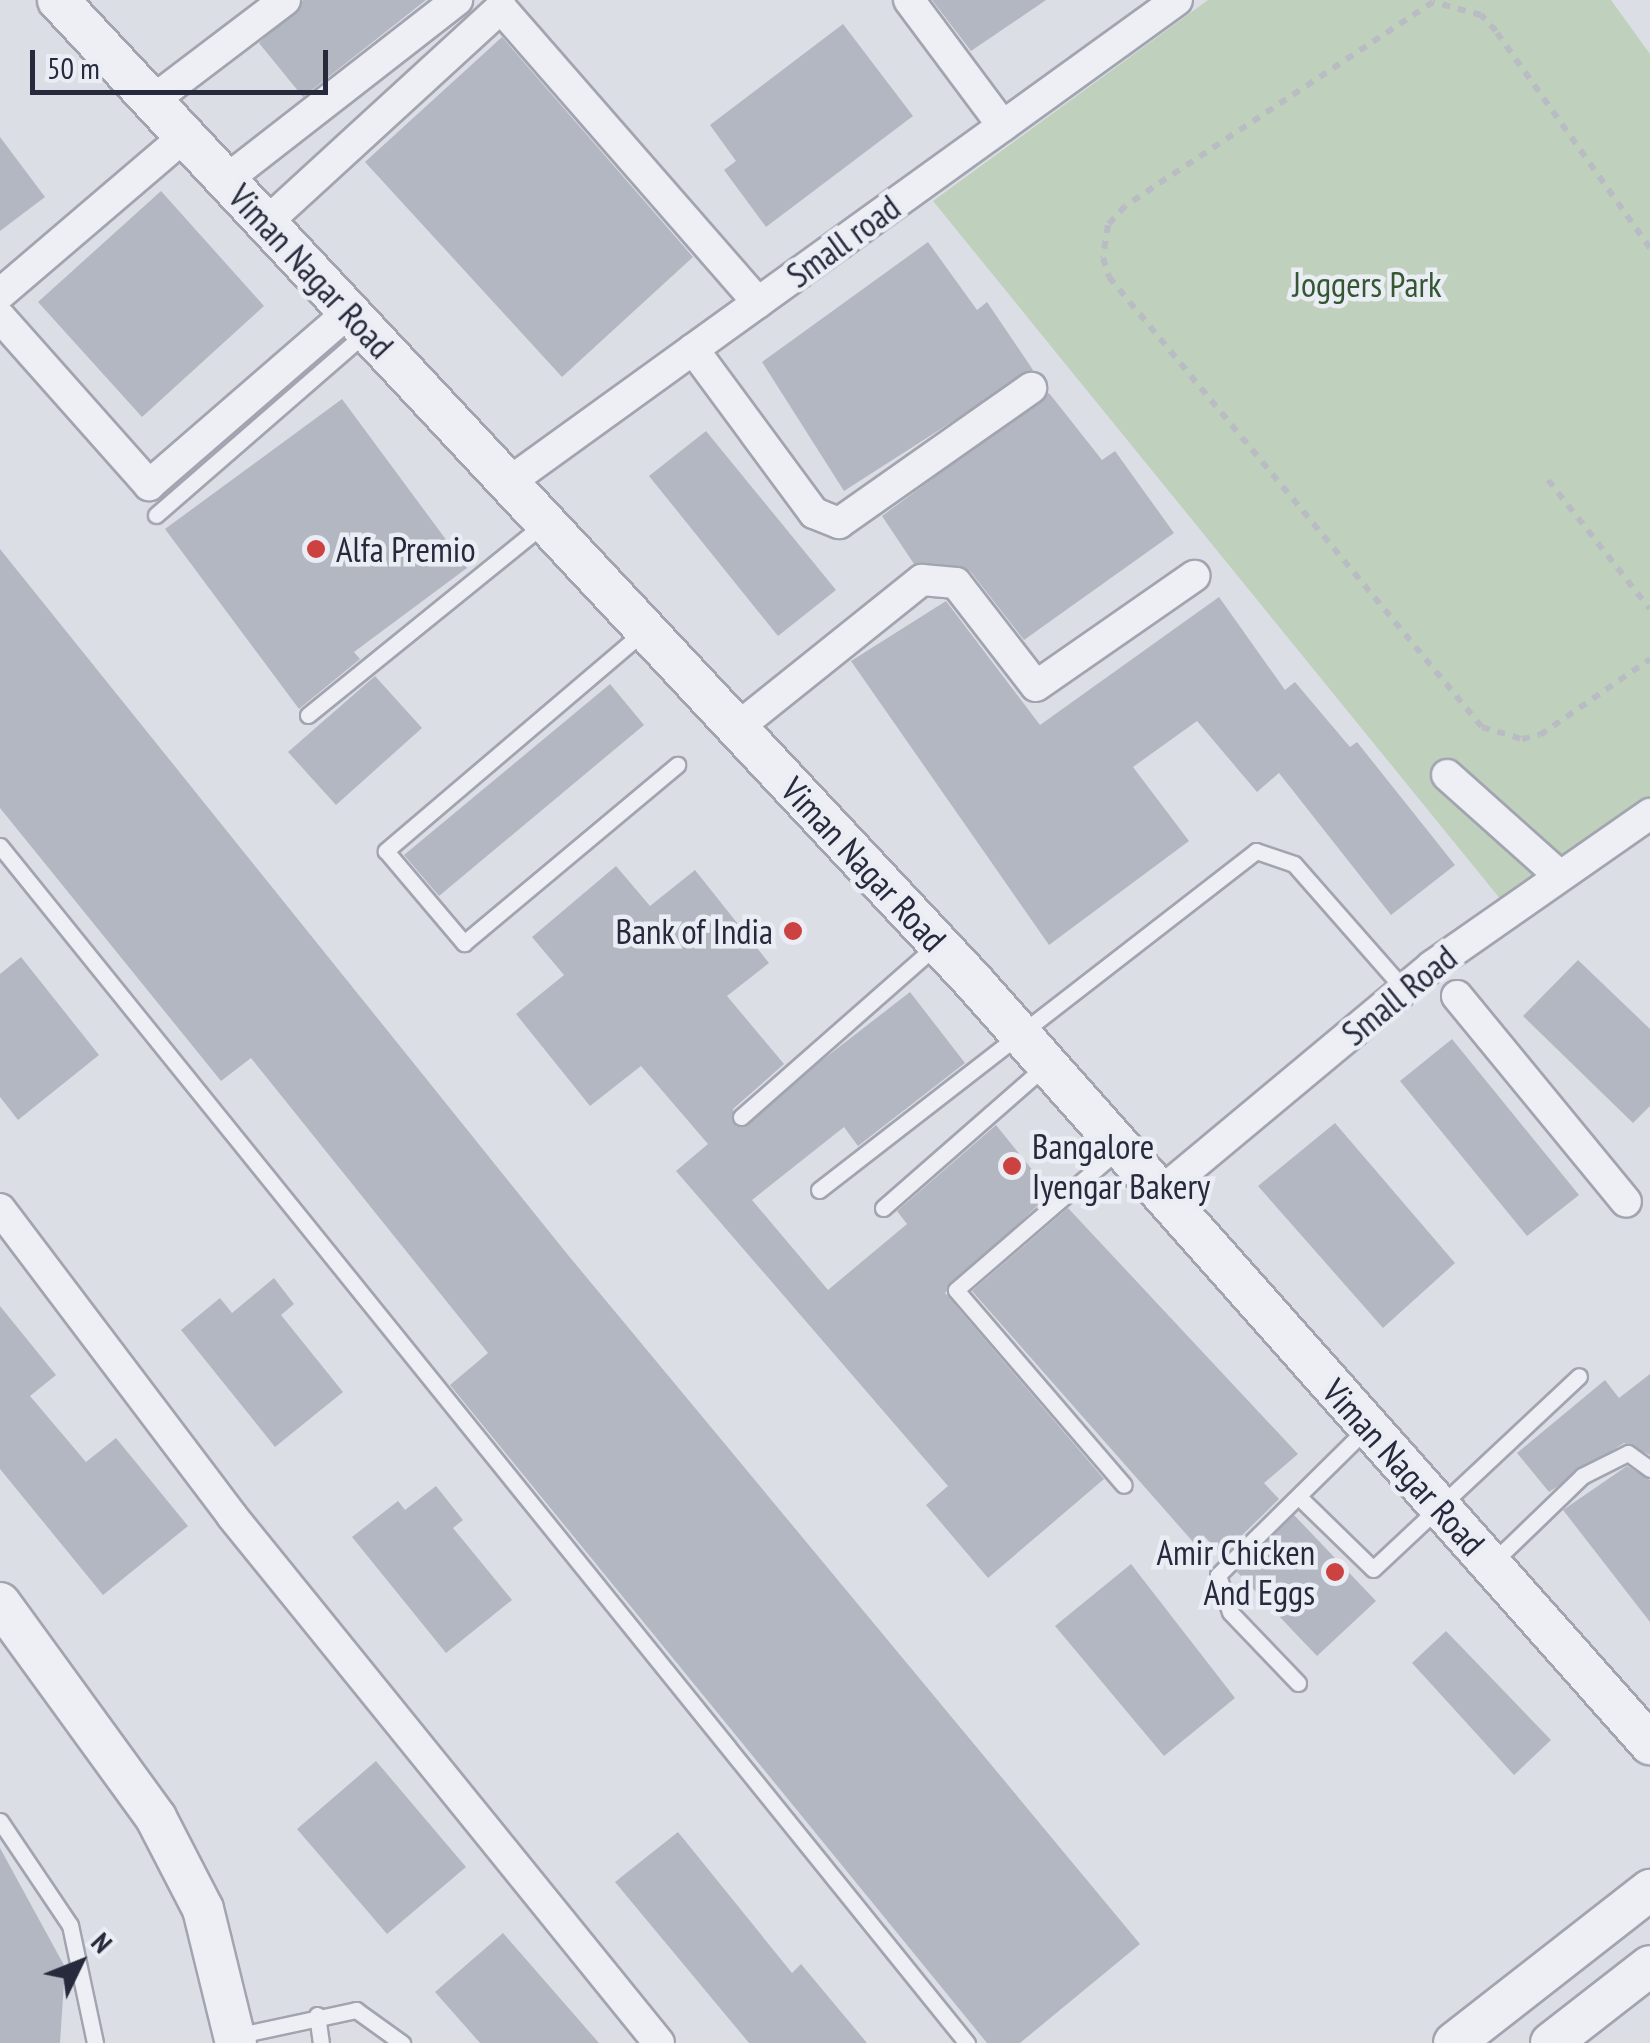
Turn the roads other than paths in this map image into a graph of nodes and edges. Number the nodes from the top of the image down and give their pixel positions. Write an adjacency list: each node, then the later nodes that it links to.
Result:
1 (58, 0): 6 (street, Viman Nagar Road)
2 (285, 0): 6 (street)
3 (457, 0): 9 (street)
4 (909, 0): 7 (street)
5 (1177, 0): 7 (street, Small road)
6 (152, 101): 8 (street, Viman Nagar Road)
7 (1003, 126): 12 (street, Small road)
8 (185, 136): 9 (street, Viman Nagar Road); 11 (street)
9 (226, 180): 10 (street, Viman Nagar Road)
10 (266, 223): 12 (street); 14 (street, Viman Nagar Road)
11 (0, 294)
12 (758, 303): 15 (street, Small road)
13 (0, 316): 14 (street)
14 (358, 322): 17 (street, Viman Nagar Road); 18 (lane)
15 (693, 349): 16 (street); 17 (street, Small road)
16 (1030, 388)
17 (508, 483): 19 (street, Viman Nagar Road)
18 (156, 515)
19 (546, 523): 21 (street, Viman Nagar Road); 22 (lane)
20 (1194, 576): 23 (street)
21 (646, 630): 23 (street, Viman Nagar Road); 24 (lane)
22 (308, 715)
23 (737, 728): 29 (street, Viman Nagar Road)
24 (677, 765)
25 (1447, 774): 28 (street)
26 (1650, 814): 28 (street, Small Road)
27 (0, 846): 61 (lane)
28 (1559, 875): 30 (street, Small Road)
29 (938, 944): 33 (street, Viman Nagar Road); 35 (lane)
30 (1432, 966): 31 (street, Small Road); 32 (lane)
31 (1404, 989): 33 (lane); 38 (street, Small Road)
32 (1457, 996): 39 (street)
33 (1019, 1033): 34 (street, Viman Nagar Road); 37 (lane)
34 (1047, 1064): 36 (street, Viman Nagar Road); 40 (lane)
35 (741, 1117)
36 (1121, 1147): 38 (street, Viman Nagar Road); 45 (lane)
37 (818, 1190)
38 (1161, 1192): 43 (street, Viman Nagar Road)
39 (1626, 1202)
40 (883, 1208)
41 (0, 1209): 60 (street)
42 (1579, 1376): 47 (lane)
43 (1368, 1426): 46 (lane); 47 (street, Viman Nagar Road)
44 (1650, 1469): 48 (lane)
45 (1124, 1486)
46 (1299, 1498): 47 (lane); 50 (lane)
47 (1438, 1506): 48 (street, Viman Nagar Road)
48 (1491, 1564): 51 (street, Viman Nagar Road)
49 (0, 1603): 56 (street)
50 (1298, 1684)
51 (1650, 1744)
52 (0, 1822): 57 (lane)
53 (1650, 1890): 62 (street)
54 (1650, 1966): 63 (street)
55 (317, 2015): 56 (lane); 58 (lane); 59 (lane)
56 (235, 2040)
57 (96, 2043)
58 (322, 2043)
59 (402, 2043)
60 (658, 2043)
61 (967, 2043)
62 (1454, 2043)
63 (1551, 2043)

